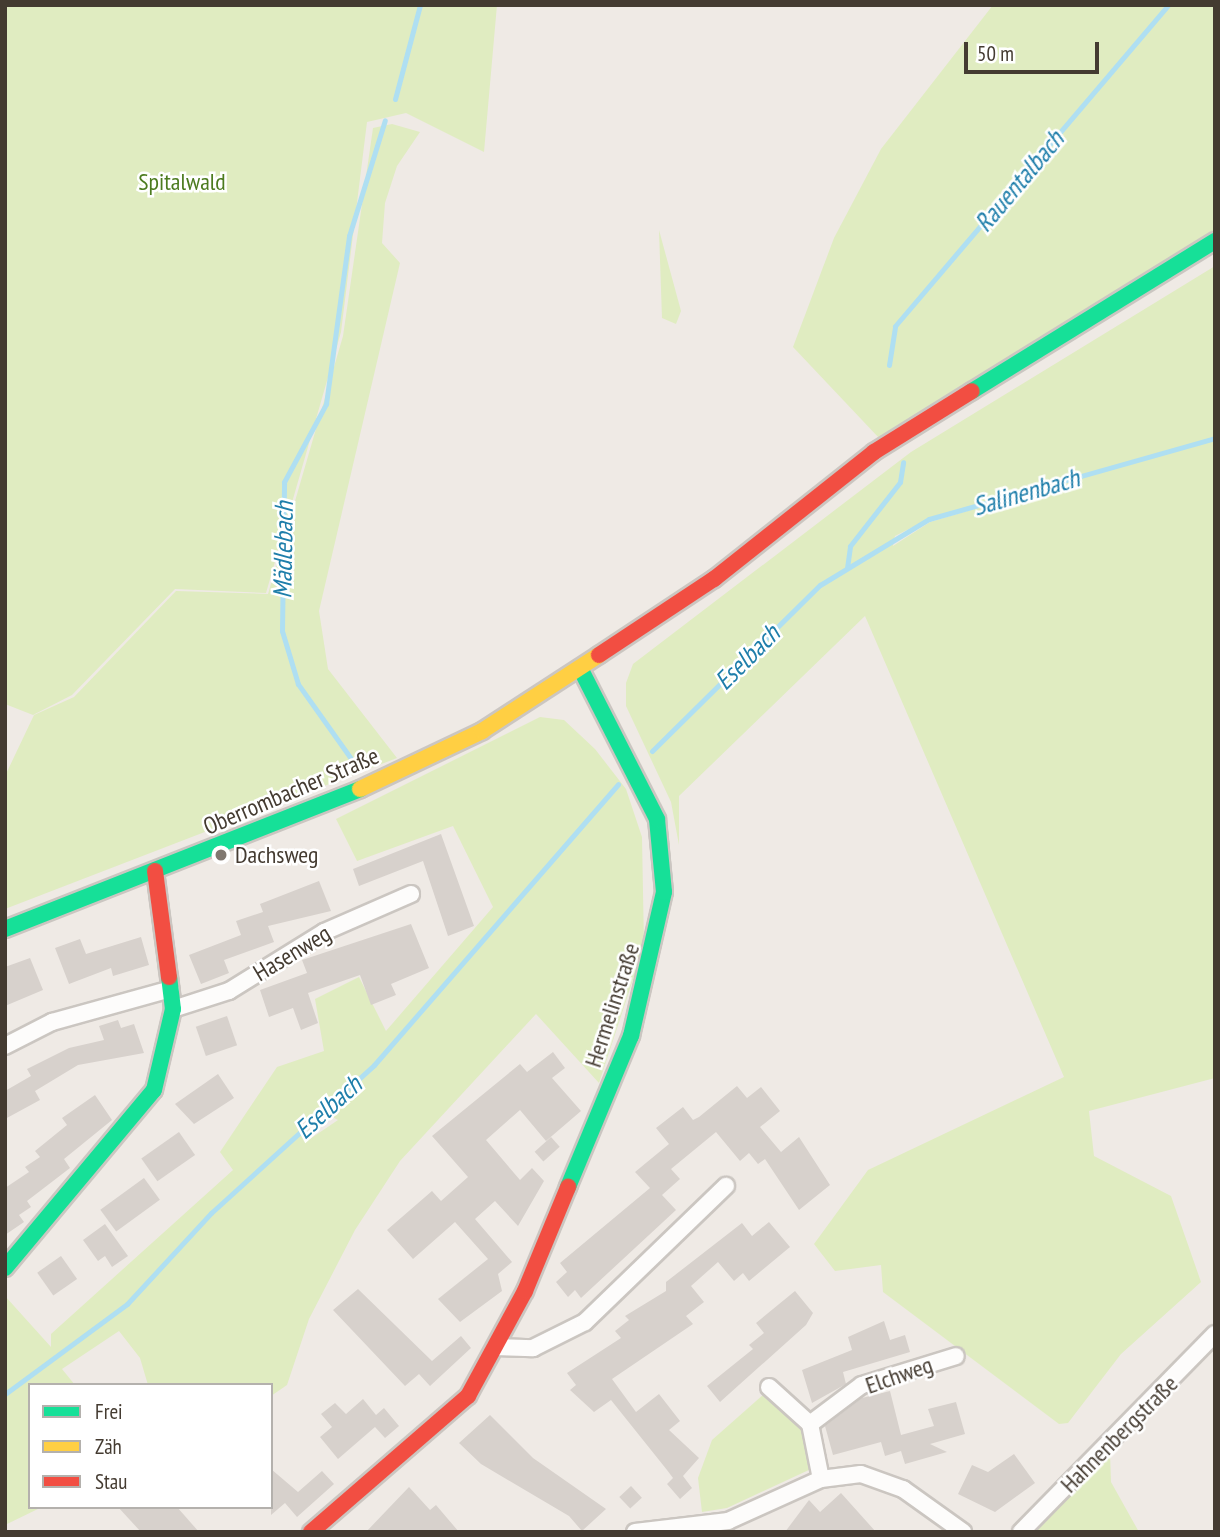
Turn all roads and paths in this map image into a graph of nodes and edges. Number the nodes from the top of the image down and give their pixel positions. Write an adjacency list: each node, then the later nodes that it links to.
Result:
1 (1215, 241): 2 (street, Oberrombacher Straße)
2 (582, 670): 3 (street, Oberrombacher Straße); 12 (street, Hermelinstraße)
3 (155, 871): 5 (street, Oberrombacher Straße); 6 (street)
4 (411, 894): 7 (street, Hasenweg)
5 (5, 929)
6 (171, 989): 7 (street); 8 (street)
7 (173, 1009): 10 (street)
8 (5, 1045)
9 (726, 1186): 12 (street)
10 (5, 1268)
11 (1215, 1334): 20 (street, Hahnenbergstraße)
12 (495, 1348): 17 (street, Hermelinstraße)
13 (957, 1356): 15 (street, Elchweg)
14 (769, 1387): 15 (street)
15 (810, 1424): 16 (street)
16 (821, 1479): 18 (street); 19 (street)
17 (311, 1532)
18 (635, 1532)
19 (963, 1532)
20 (1021, 1532)

